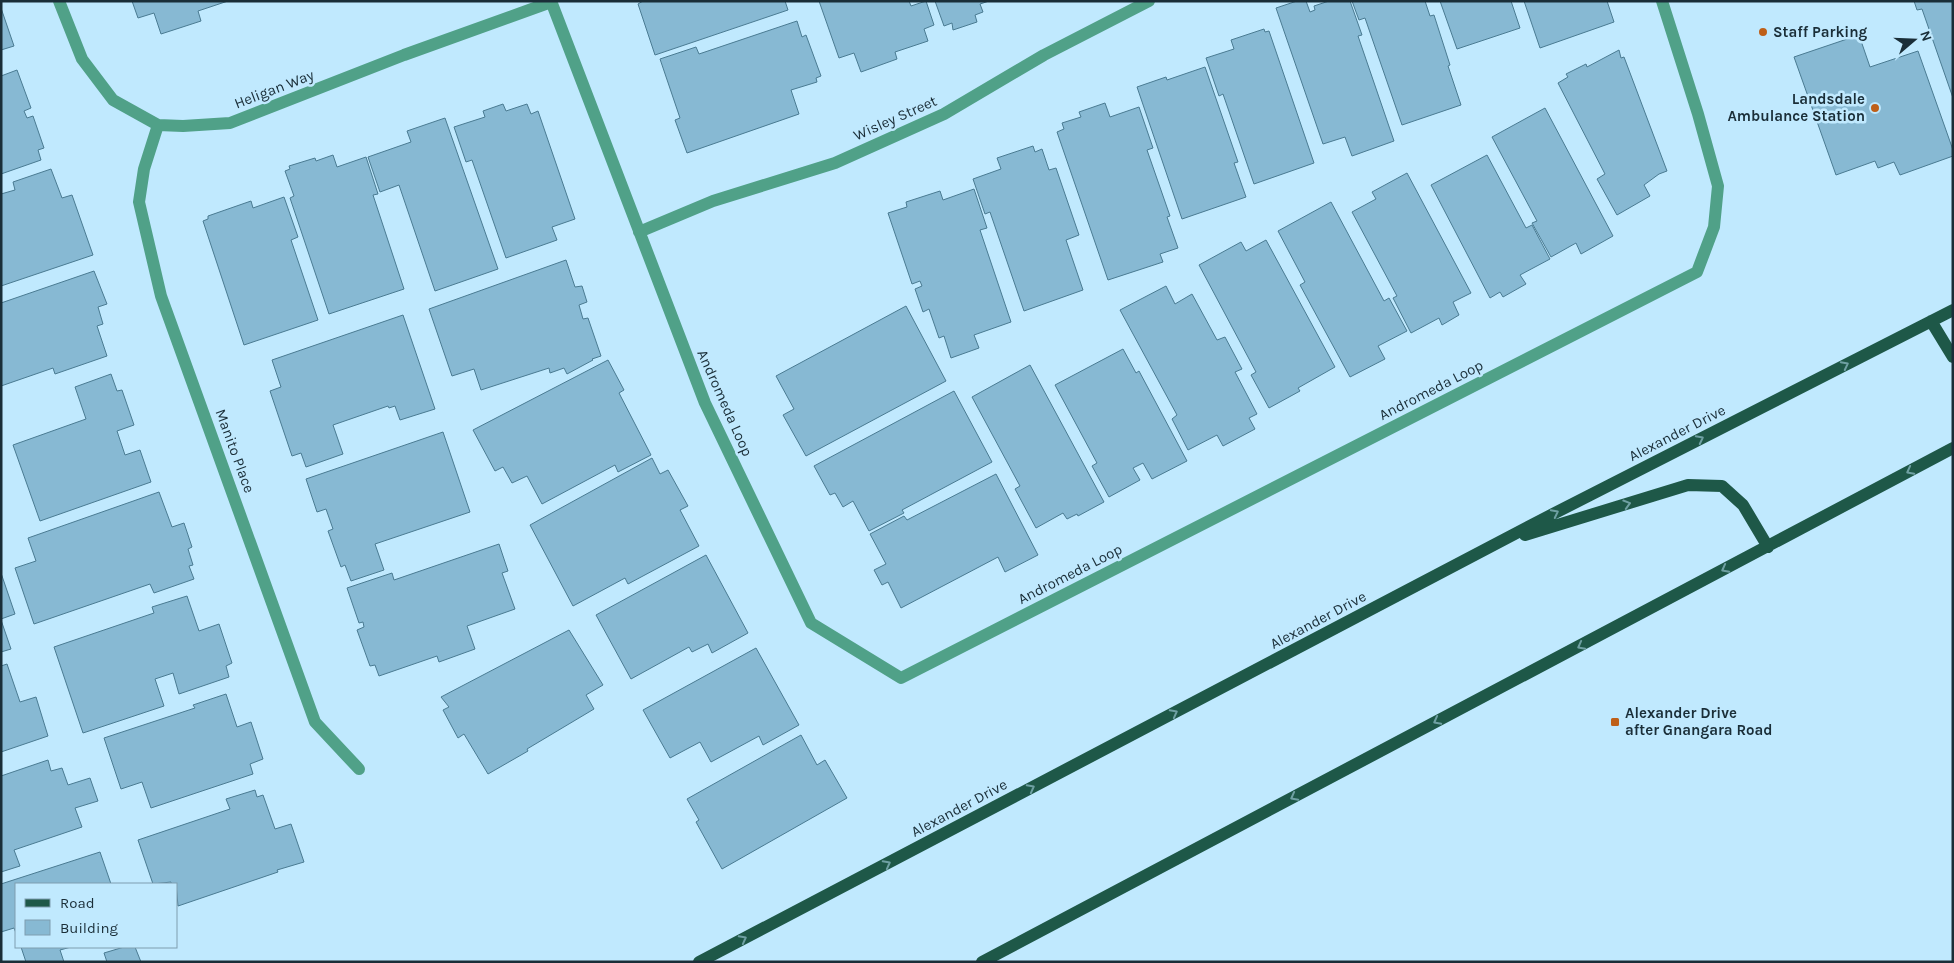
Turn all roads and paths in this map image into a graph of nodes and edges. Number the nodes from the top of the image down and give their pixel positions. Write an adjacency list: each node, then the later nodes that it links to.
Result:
1 (59, 1): 5 (street, Heligan Way)
2 (551, 1): 5 (street, Heligan Way); 6 (street, Andromeda Loop)
3 (1149, 1): 6 (street, Wisley Street)
4 (1662, 1): 6 (street, Andromeda Loop)
5 (158, 125): 13 (street, Manito Place)
6 (639, 232)
7 (1953, 310): 8 (main road, Alexander Drive)
8 (1931, 321): 9 (main road); 11 (main road, Alexander Drive, one-way to 8)
9 (1953, 357)
10 (1953, 448): 12 (main road, one-way to 12)
11 (1497, 544): 12 (main road, one-way to 12); 14 (main road, Alexander Drive, one-way to 11)
12 (1768, 547): 15 (main road, one-way to 15)
13 (360, 770)
14 (699, 962)
15 (982, 962)

